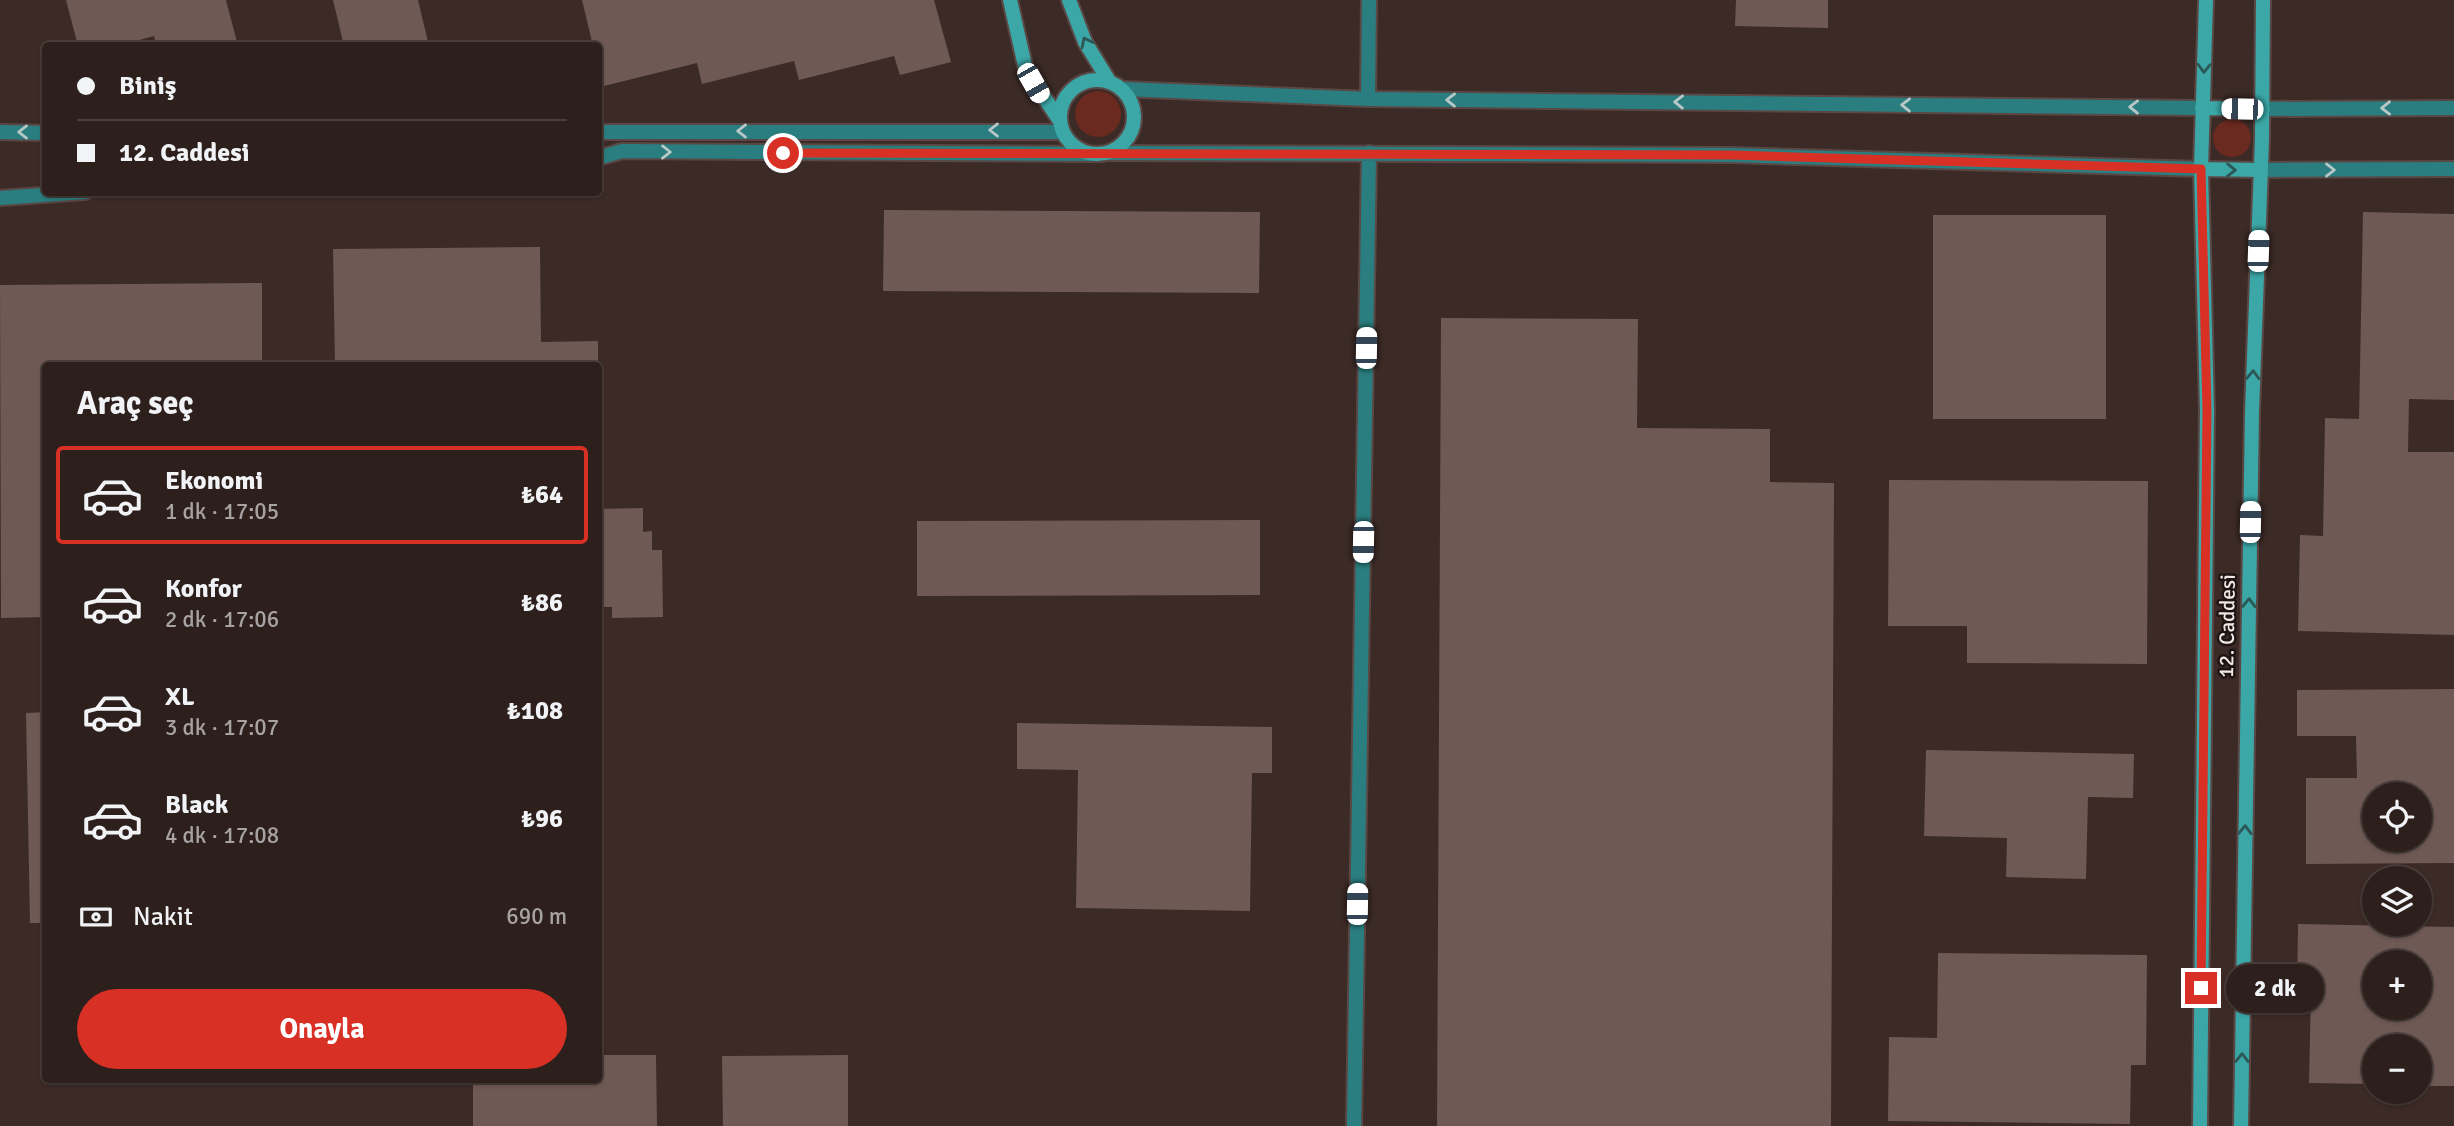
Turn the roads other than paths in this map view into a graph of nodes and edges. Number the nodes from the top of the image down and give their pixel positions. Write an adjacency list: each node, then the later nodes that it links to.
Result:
1 (1010, 0): 12 (street)
2 (1069, 0): 6 (street, one-way to 2)
3 (1369, 0): 8 (street)
4 (2206, 0): 9 (street, 12. Caddesi, one-way to 9)
5 (2263, 0): 11 (street, 12. Caddesi)
6 (1109, 81): 7 (street); 12 (street)
7 (1122, 89): 8 (street); 17 (street)
8 (1368, 99): 9 (street, one-way to 8)
9 (2202, 108): 11 (street); 19 (street, 12. Caddesi)
10 (2454, 108): 11 (street, one-way to 11)
11 (2263, 109): 21 (street, 12. Caddesi)
12 (1061, 127): 15 (street, one-way to 15); 17 (street)
13 (0, 132): 14 (street, one-way to 13)
14 (42, 132)
15 (602, 132)
16 (1369, 153): 17 (street); 19 (street); 24 (street)
17 (1102, 154): 18 (street, one-way to 17)
18 (602, 157)
19 (2201, 169): 21 (street, one-way to 21); 25 (street, 12. Caddesi)
20 (2454, 169): 21 (street, one-way to 20)
21 (2261, 170): 26 (street, 12. Caddesi, one-way to 21)
22 (42, 195): 23 (street)
23 (0, 198)
24 (1354, 1126)
25 (2200, 1126)
26 (2241, 1126)

